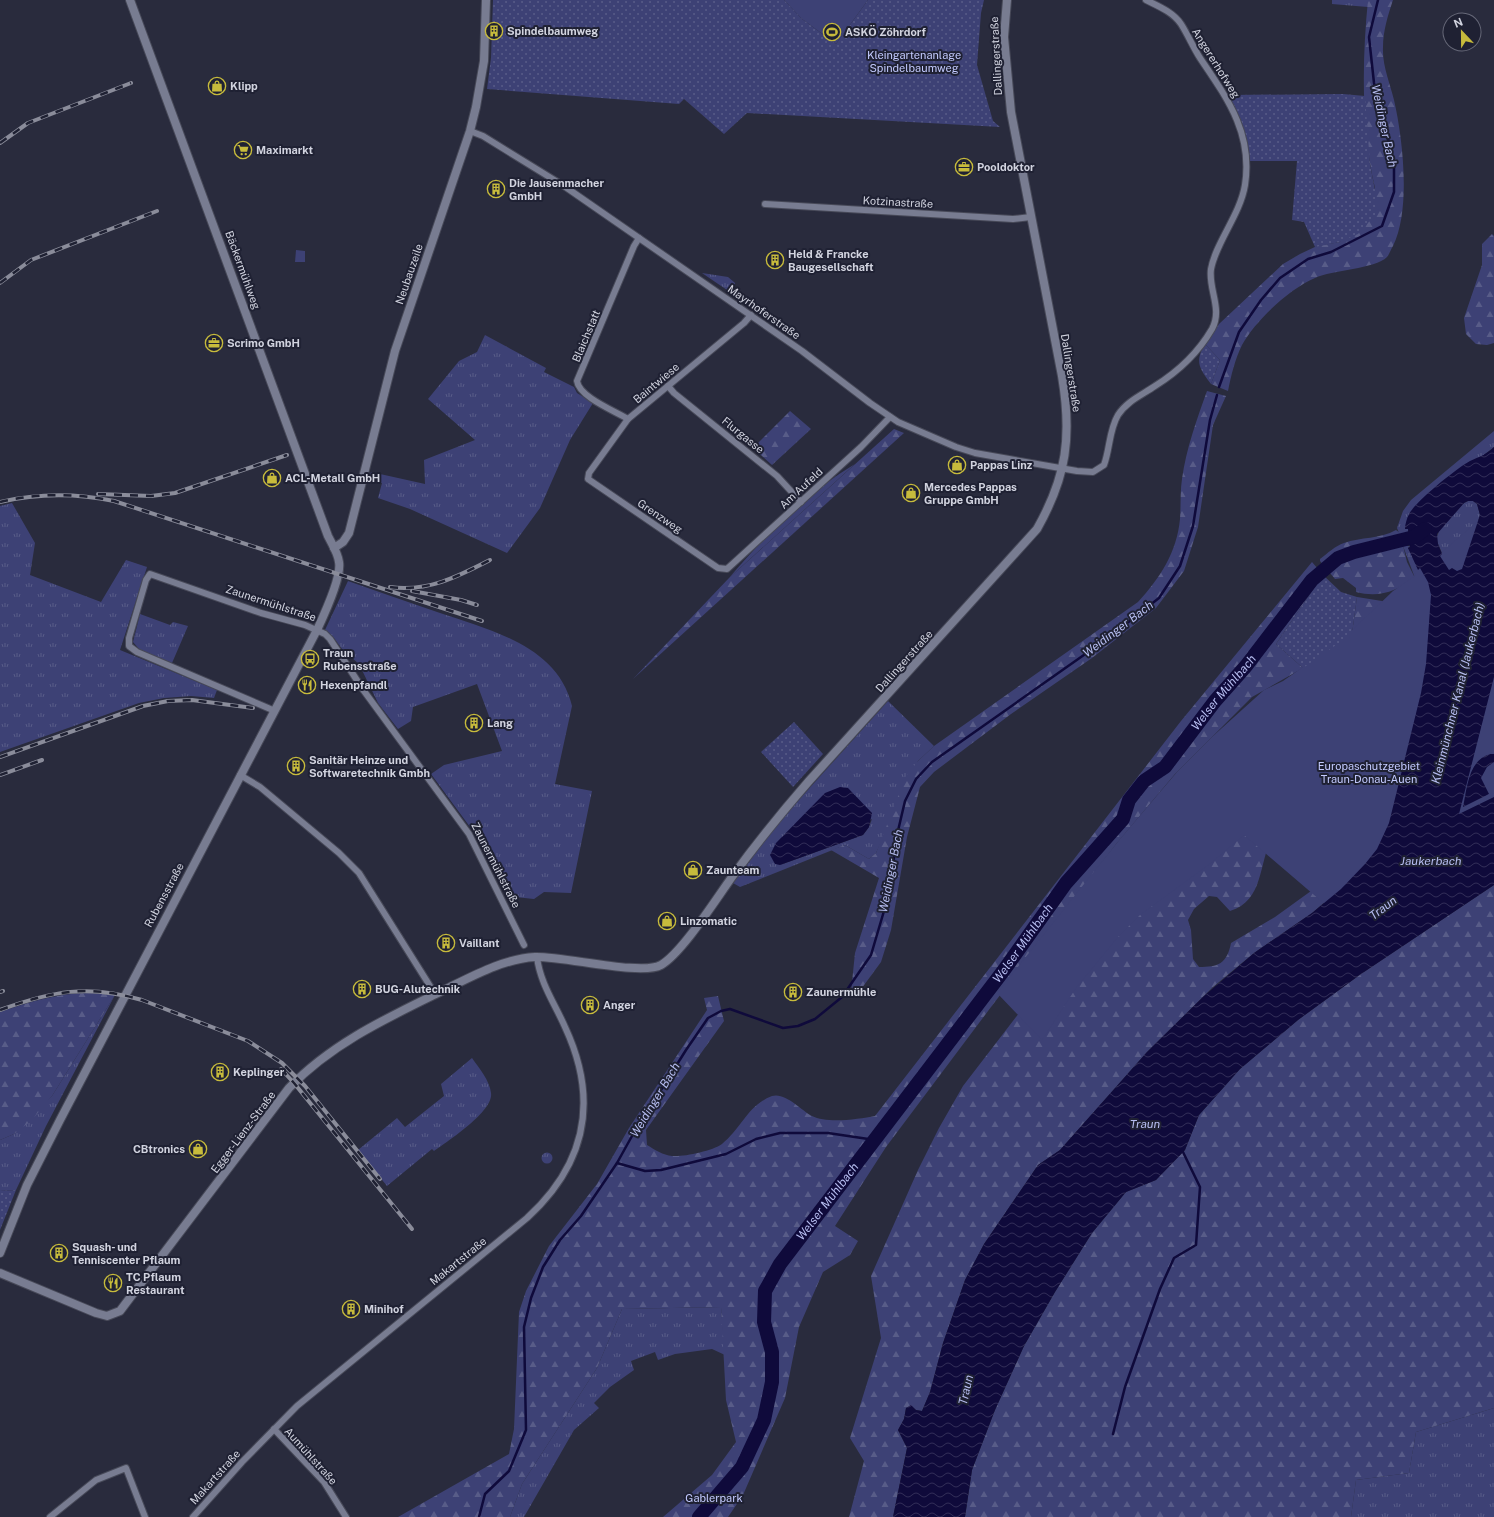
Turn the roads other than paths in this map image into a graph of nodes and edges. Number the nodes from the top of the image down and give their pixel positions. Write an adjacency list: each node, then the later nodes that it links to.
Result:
1 (130, 0): 16 (street, Bäckermühlweg)
2 (486, 0): 5 (street, Neubauzeile)
3 (1006, 0): 7 (street, Dallingerstraße)
4 (1146, 0): 13 (street, Angererhofweg)
5 (470, 131): 8 (street, Mayrhoferstraße); 16 (street, Neubauzeile)
6 (765, 204): 7 (street, Kotzinastraße)
7 (1031, 217): 13 (street, Dallingerstraße)
8 (640, 238): 9 (street, Mayrhoferstraße); 12 (street, Blaichstatt)
9 (751, 315): 10 (street, Baintwiese); 11 (street, Mayrhoferstraße)
10 (668, 386): 12 (street, Baintwiese); 15 (street, Flurgasse)
11 (890, 417): 13 (street, Mayrhoferstraße); 15 (street, Am Aufeld)
12 (628, 419): 14 (street, Baintwiese)
13 (1063, 468): 22 (street, Dallingerstraße)
14 (588, 479): 17 (street, Grenzweg)
15 (801, 502): 17 (street, Am Aufeld)
16 (334, 548): 18 (street, Rubensstraße)
17 (722, 569)
18 (317, 630): 19 (street, Rubensstraße); 19 (street, Zaunermühlstraße); 21 (street, Zaunermühlstraße)
19 (275, 711): 20 (street, Rubensstraße)
20 (240, 775): 23 (street); 24 (street, Rubensstraße)
21 (524, 946)
22 (537, 957): 23 (street, Egger-Lienz-Straße); 26 (street, Makartstraße)
23 (436, 994): 25 (street, Egger-Lienz-Straße)
24 (0, 1253)
25 (0, 1274)
26 (274, 1429): 27 (street, Aumühlstraße); 30 (street, Makartstraße)
27 (343, 1516)
28 (50, 1517): 29 (street)
29 (145, 1517)
30 (193, 1517)

